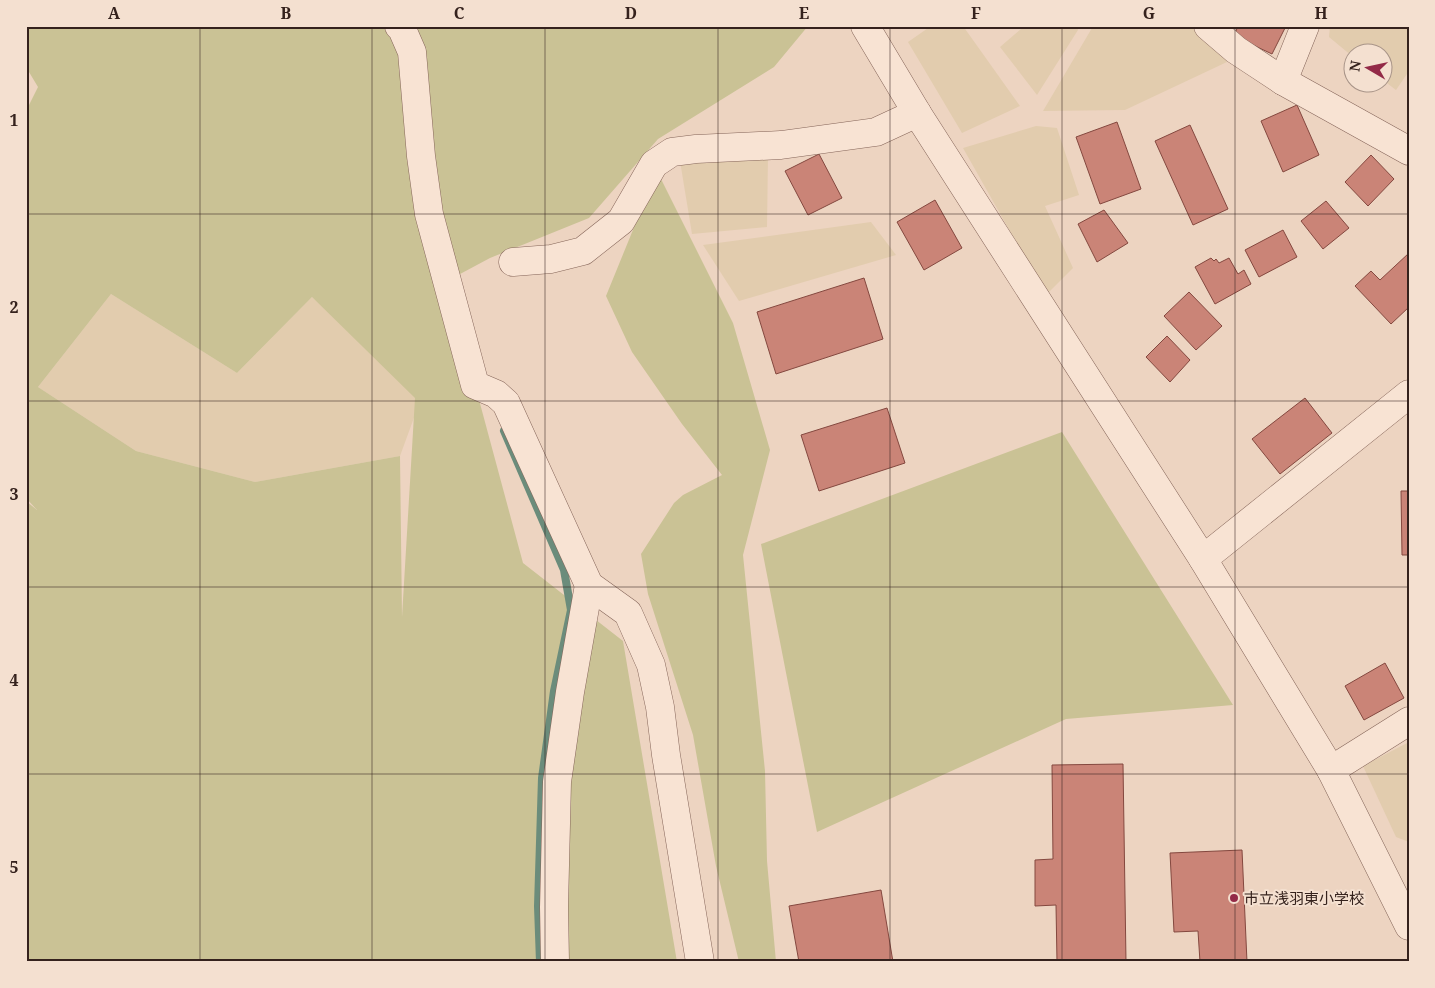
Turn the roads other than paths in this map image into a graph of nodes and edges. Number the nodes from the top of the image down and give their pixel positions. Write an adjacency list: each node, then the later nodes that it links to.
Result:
1 (399, 26): 11 (street)
2 (865, 26): 6 (street)
3 (1208, 26): 5 (street)
4 (1305, 26): 5 (street)
5 (1283, 81): 7 (street)
6 (917, 113): 8 (street); 10 (street)
7 (1409, 151)
8 (513, 262)
9 (1409, 394): 10 (street)
10 (1203, 559): 13 (street)
11 (589, 585): 15 (street); 16 (street)
12 (1409, 721): 13 (street)
13 (1330, 770): 14 (street)
14 (1409, 926)
15 (555, 962)
16 (700, 962)

